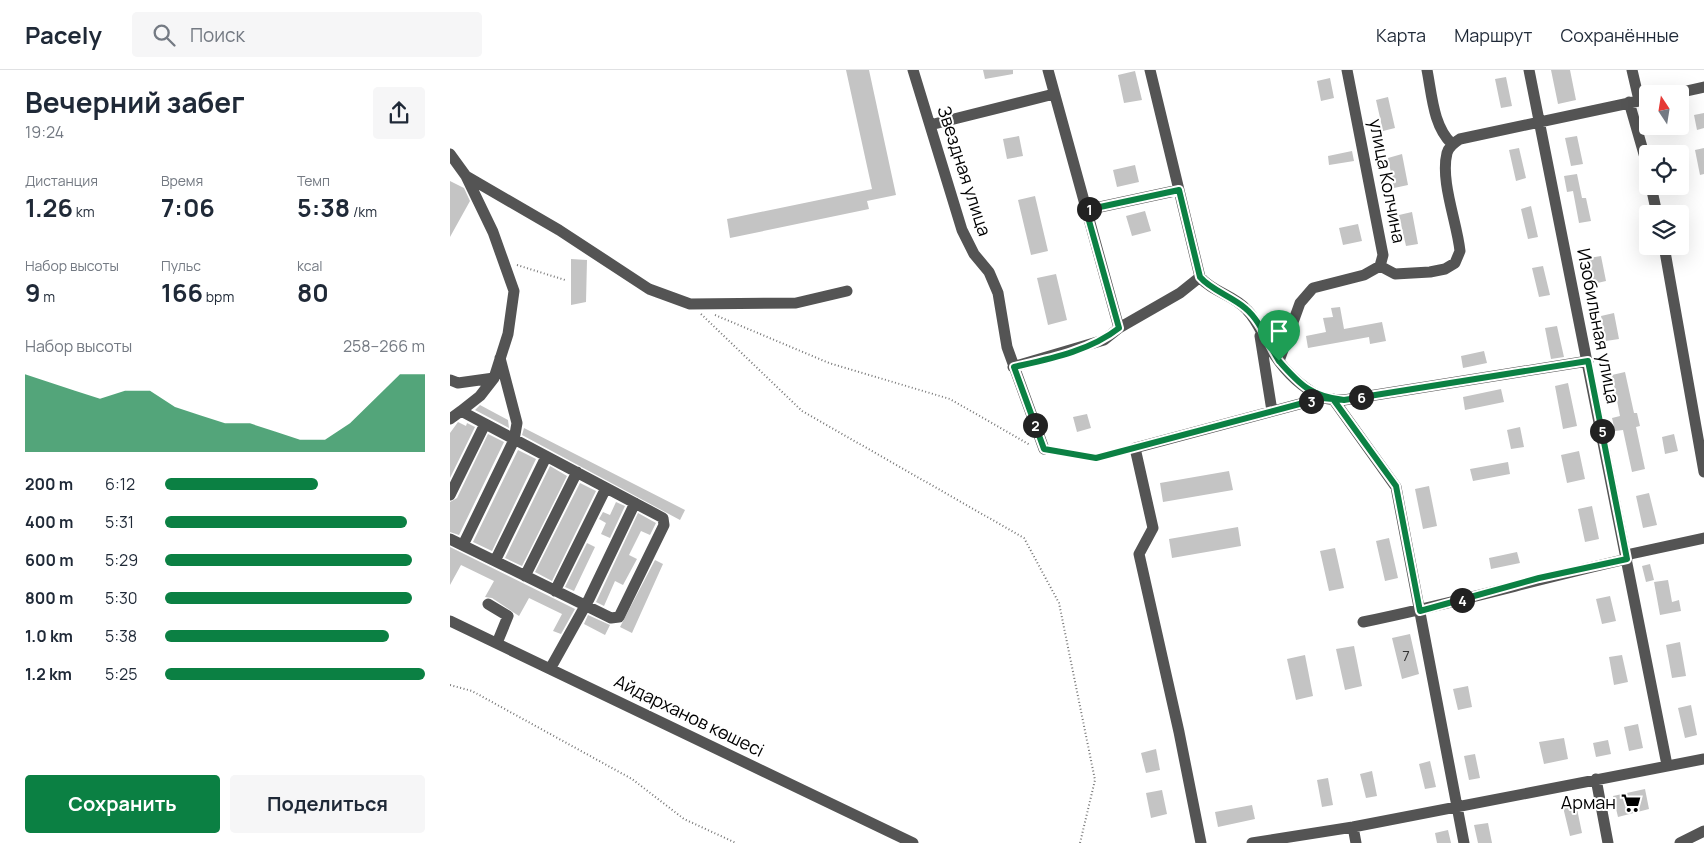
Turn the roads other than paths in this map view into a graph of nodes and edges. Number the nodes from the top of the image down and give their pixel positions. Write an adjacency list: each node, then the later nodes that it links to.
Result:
1 (913, 70): 13 (street, Звездная улица)
2 (1048, 70): 10 (street)
3 (1150, 70): 17 (street)
4 (1347, 70): 20 (street, улица Колчина)
5 (1427, 70): 14 (street)
6 (1529, 70): 12 (street, Изобильная улица)
7 (1632, 70): 11 (street)
8 (1704, 88): 9 (street)
9 (1689, 91)
10 (1054, 94): 13 (street); 18 (street)
11 (1639, 101): 12 (street)
12 (1539, 121): 14 (street); 27 (street, Изобильная улица)
13 (930, 125): 28 (street, Звездная улица)
14 (1452, 144): 20 (street)
15 (450, 154): 16 (street)
16 (466, 176): 22 (street); 25 (street)
17 (1179, 190): 18 (street); 21 (street)
18 (1086, 210): 24 (street)
19 (1666, 255): 40 (street)
20 (1380, 266): 26 (street, улица Колчина)
21 (1200, 277): 23 (street); 24 (street)
22 (848, 291)
23 (1259, 325): 26 (street); 33 (street)
24 (1119, 328): 28 (street)
25 (500, 358): 29 (street); 36 (street)
26 (1279, 361): 31 (street)
27 (1588, 361): 31 (street); 47 (street, Изобильная улица)
28 (1014, 367): 37 (street, Звездная улица)
29 (494, 378): 30 (street); 32 (street)
30 (450, 380)
31 (1328, 398): 33 (street); 53 (street)
32 (461, 411): 34 (street); 35 (street)
33 (1272, 411): 65 (street)
34 (450, 419)
35 (485, 424): 36 (street); 42 (street)
36 (514, 440): 38 (street); 46 (street)
37 (1044, 449)
38 (546, 456): 39 (street); 48 (street)
39 (577, 472): 41 (street); 49 (street)
40 (1704, 472)
41 (606, 488): 43 (street); 50 (street)
42 (450, 495)
43 (635, 503): 52 (street); 52 (street)
44 (1704, 538): 47 (street)
45 (450, 539): 46 (street)
46 (462, 545): 48 (street)
47 (1626, 557): 53 (street); 59 (street, Изобильная улица)
48 (495, 561): 49 (street)
49 (525, 576): 50 (street)
50 (555, 591): 52 (street)
51 (488, 604): 56 (street)
52 (584, 605): 57 (street)
53 (1420, 611): 55 (street); 61 (street)
54 (450, 621): 56 (street, Айдарханов көшесі)
55 (1363, 622)
56 (497, 643): 57 (street, Айдарханов көшесі)
57 (550, 669): 64 (street, Айдарханов көшесі)
58 (1704, 759): 59 (street)
59 (1667, 765): 60 (street)
60 (1596, 779): 61 (street); 69 (street)
61 (1458, 806): 62 (street); 68 (street)
62 (1353, 827): 66 (street); 67 (street)
63 (1704, 831): 70 (street)
64 (913, 843)
65 (1201, 843)
66 (1252, 843)
67 (1356, 843)
68 (1464, 843)
69 (1608, 843)
70 (1680, 843)

